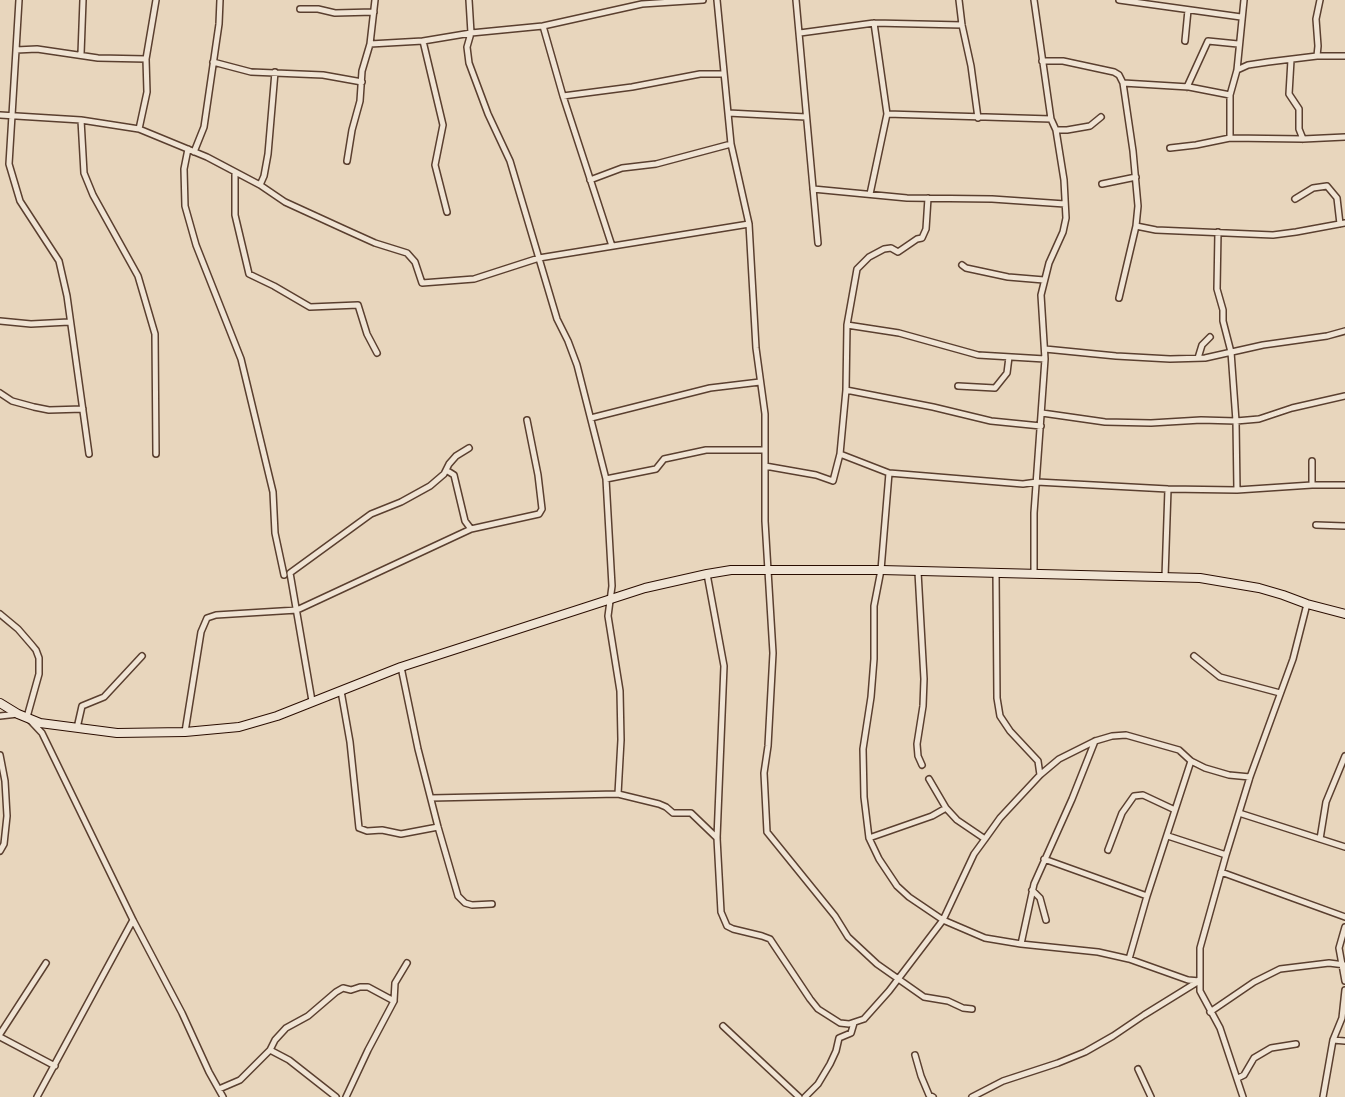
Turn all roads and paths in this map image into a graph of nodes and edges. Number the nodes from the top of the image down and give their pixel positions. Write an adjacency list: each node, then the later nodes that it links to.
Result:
1 (19, 0): 29 (street)
2 (83, 0): 30 (street)
3 (156, 0): 33 (street)
4 (220, 0): 36 (street)
5 (375, 0): 18 (street)
6 (469, 0): 23 (street)
7 (703, 0): 15 (street)
8 (717, 0): 39 (street)
9 (796, 0): 24 (street)
10 (959, 0): 21 (street)
11 (1034, 0): 35 (street)
12 (1119, 0): 17 (street)
13 (1244, 0): 19 (street)
14 (1320, 0): 31 (street)
15 (641, 2): 22 (street)
16 (300, 9): 18 (street)
17 (1188, 10): 19 (street); 26 (street)
18 (374, 12): 27 (street)
19 (1241, 17): 28 (street)
20 (874, 23): 21 (street); 24 (street); 46 (street)
21 (962, 25): 51 (street)
22 (543, 26): 23 (street); 44 (street)
23 (471, 33): 25 (street); 83 (street)
24 (800, 33): 49 (street)
25 (423, 41): 27 (street); 76 (street)
26 (1185, 41)
27 (370, 44): 40 (street)
28 (1238, 44): 37 (street); 42 (street)
29 (16, 50): 30 (street); 48 (street)
30 (81, 54): 33 (street)
31 (1317, 56): 32 (street); 34 (street)
32 (1345, 56)
33 (146, 59): 54 (street)
34 (1291, 60): 37 (street); 58 (street)
35 (1042, 61): 41 (street); 52 (street)
36 (213, 62): 38 (street); 62 (street)
37 (1237, 70): 43 (street)
38 (275, 72): 40 (street); 70 (street)
39 (723, 74): 44 (street); 45 (street)
40 (362, 82): 63 (street)
41 (1123, 82): 42 (street); 67 (street)
42 (1187, 87): 43 (street)
43 (1230, 95): 57 (street)
44 (563, 96): 68 (street)
45 (728, 113): 49 (street); 59 (street)
46 (887, 114): 51 (street); 72 (street)
47 (0, 115): 48 (street)
48 (11, 116): 53 (street); 65 (street)
49 (806, 117): 71 (street)
50 (1101, 117): 55 (street)
51 (978, 118): 52 (street)
52 (1050, 119): 55 (street)
53 (81, 120): 54 (street); 112 (street)
54 (139, 129): 61 (street)
55 (1056, 130): 75 (street)
56 (1345, 137): 58 (street)
57 (1230, 138): 58 (street); 60 (street)
58 (1303, 139)
59 (731, 144): 68 (street); 78 (street)
60 (1170, 148)
61 (188, 149): 62 (street); 133 (street)
62 (194, 152): 66 (street)
63 (347, 161)
64 (0, 164): 65 (street)
65 (9, 164): 88 (street)
66 (235, 172): 70 (street); 94 (street)
67 (1136, 177): 69 (street); 79 (street)
68 (590, 180): 82 (street)
69 (1102, 184)
70 (260, 185): 83 (street)
71 (813, 189): 72 (street); 81 (street)
72 (870, 194): 73 (street)
73 (928, 198): 75 (street); 89 (street)
74 (1295, 199): 77 (street)
75 (1065, 204): 85 (street)
76 (447, 212)
77 (1342, 223): 80 (street)
78 (749, 224): 82 (street); 98 (street)
79 (1136, 226): 80 (street); 86 (street)
80 (1218, 232): 93 (street)
81 (818, 243)
82 (612, 246): 83 (street)
83 (539, 258): 105 (street)
84 (962, 265): 85 (street)
85 (1044, 280): 92 (street)
86 (1119, 298)
87 (0, 321): 88 (street)
88 (69, 322): 103 (street)
89 (847, 325): 95 (street); 100 (street)
90 (1345, 331): 93 (street)
91 (1210, 337): 97 (street)
92 (1045, 349): 96 (street); 97 (street)
93 (1231, 352): 97 (street); 107 (street)
94 (377, 353)
95 (1009, 357): 96 (street); 99 (street)
96 (1045, 358): 104 (street)
97 (1197, 358)
98 (760, 382): 105 (street); 110 (street)
99 (958, 386)
100 (846, 390): 108 (street); 113 (street)
101 (0, 393): 103 (street)
102 (1345, 396): 107 (street)
103 (83, 409): 111 (street)
104 (1042, 413): 107 (street); 108 (street)
105 (591, 418): 118 (street)
106 (527, 420): 126 (street)
107 (1236, 421): 123 (street)
108 (1041, 426): 119 (street)
109 (469, 448): 116 (street)
110 (765, 450): 115 (street); 118 (street)
111 (89, 454)
112 (156, 454)
113 (840, 454): 115 (street); 117 (street)
114 (1312, 461): 120 (street)
115 (765, 466): 127 (street)
116 (446, 472): 126 (street); 137 (street)
117 (889, 473): 119 (street); 128 (street)
118 (606, 479): 135 (street)
119 (1037, 482): 122 (street); 132 (street)
120 (1312, 485): 121 (street); 123 (street)
121 (1345, 485)
122 (1168, 489): 123 (street); 134 (street)
123 (1237, 490)
124 (1316, 525): 125 (street)
125 (1345, 526)
126 (471, 529): 137 (street)
127 (768, 569): 128 (street); 131 (street); 192 (street)
128 (881, 570): 129 (street); 170 (street)
129 (918, 572): 130 (street); 156 (street)
130 (996, 572): 132 (street); 157 (street)
131 (707, 573): 135 (street); 169 (street)
132 (1034, 573): 134 (street)
133 (284, 574)
134 (1166, 577): 136 (street)
135 (610, 600): 142 (street); 162 (street)
136 (1307, 604): 139 (street); 144 (street)
137 (297, 610): 145 (street); 151 (street)
138 (0, 614): 149 (street)
139 (1345, 615)
140 (142, 656): 150 (street)
141 (1194, 656): 144 (street)
142 (401, 667): 143 (street); 163 (street)
143 (341, 691): 145 (street); 167 (street)
144 (1280, 693): 159 (street)
145 (312, 701): 151 (street)
146 (0, 703): 147 (street)
147 (18, 714): 148 (street); 149 (street)
148 (0, 716)
149 (27, 717): 150 (street); 183 (street)
150 (77, 728): 151 (street)
151 (185, 732)
152 (1095, 741): 155 (street); 157 (street); 177 (street)
153 (0, 755): 175 (street)
154 (1345, 756): 158 (street)
155 (1191, 761): 159 (street); 165 (street)
156 (922, 765)
157 (1040, 775): 171 (street)
158 (1338, 776): 160 (street); 172 (street)
159 (1250, 777): 166 (street)
160 (1345, 778)
161 (929, 779): 164 (street)
162 (618, 794): 163 (street); 169 (street)
163 (431, 798): 167 (street)
164 (946, 807): 170 (street); 171 (street)
165 (1176, 810): 168 (street); 174 (street)
166 (1239, 813): 172 (street); 176 (street)
167 (438, 827): 181 (street)
168 (1168, 836): 176 (street); 180 (street)
169 (717, 838): 199 (street)
170 (869, 838): 184 (street)
171 (985, 839): 184 (street)
172 (1320, 839): 173 (street)
173 (1345, 848)
174 (1107, 850)
175 (0, 851)
176 (1226, 855): 178 (street)
177 (1044, 859): 179 (street); 180 (street)
178 (1221, 872): 182 (street); 193 (street)
179 (1032, 890): 185 (street); 187 (street)
180 (1147, 896): 188 (street)
181 (492, 904)
182 (1345, 916)
183 (134, 920): 207 (street); 210 (street)
184 (943, 920): 187 (street); 192 (street)
185 (1046, 920)
186 (1345, 927): 191 (street)
187 (1021, 944): 188 (street)
188 (1129, 959): 193 (street)
189 (46, 963): 201 (street)
190 (407, 963): 196 (street)
191 (1344, 964): 194 (street); 198 (street)
192 (900, 978): 197 (street); 199 (street)
193 (1200, 981): 198 (street); 218 (street)
194 (1345, 981)
195 (1345, 990): 202 (street)
196 (394, 1001): 205 (street); 214 (street)
197 (972, 1009)
198 (1210, 1012): 209 (street)
199 (854, 1023): 216 (street)
200 (723, 1026): 215 (street)
201 (0, 1036): 207 (street)
202 (1333, 1041): 203 (street); 221 (street)
203 (1345, 1041)
204 (1296, 1044): 209 (street)
205 (270, 1050): 210 (street); 213 (street)
206 (915, 1055): 217 (street)
207 (55, 1066): 211 (street)
208 (1138, 1069): 219 (street)
209 (1238, 1078): 220 (street)
210 (219, 1089): 212 (street)
211 (37, 1097)
212 (223, 1097)
213 (336, 1097)
214 (346, 1097)
215 (799, 1097)
216 (805, 1097)
217 (933, 1097)
218 (972, 1097)
219 (1151, 1097)
220 (1243, 1097)
221 (1323, 1097)

